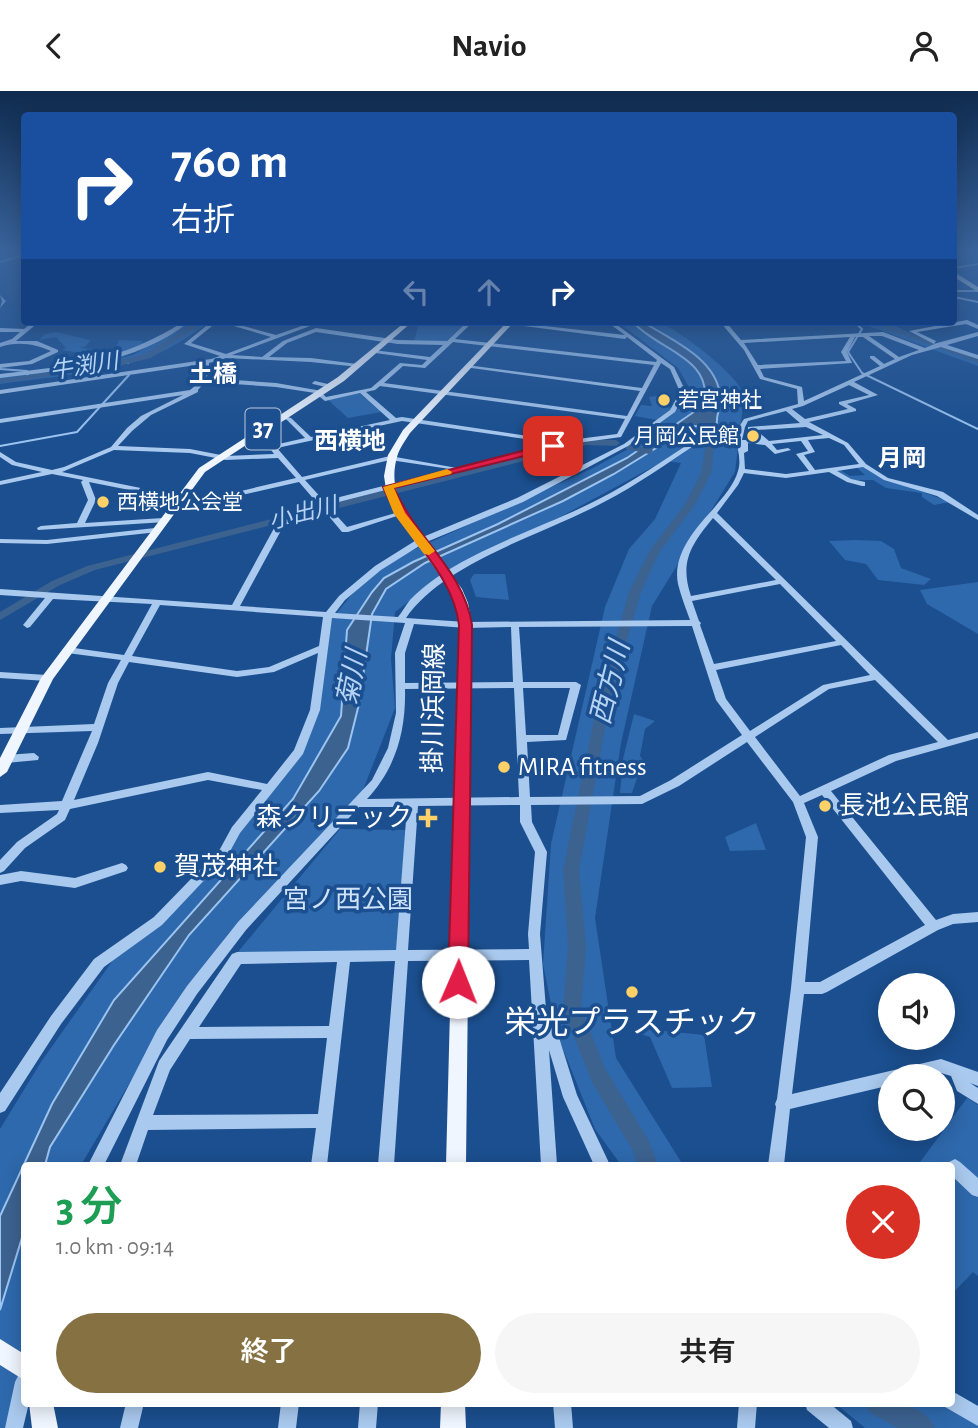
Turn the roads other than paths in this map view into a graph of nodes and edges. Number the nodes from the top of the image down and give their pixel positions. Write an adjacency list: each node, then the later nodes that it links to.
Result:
1 (957, 324): 14 (street)
2 (31, 326): 16 (street)
3 (180, 326): 43 (street)
4 (209, 326): 31 (street)
5 (237, 326): 19 (street)
6 (307, 326): 19 (street)
7 (405, 326): 21 (main road, 37)
8 (466, 326): 23 (street)
9 (507, 326): 26 (main road)
10 (535, 326): 20 (street)
11 (614, 326): 20 (street)
12 (727, 326): 24 (street)
13 (943, 326): 25 (street)
14 (978, 327)
15 (0, 330): 16 (street)
16 (24, 331): 22 (street)
17 (978, 334): 25 (street)
18 (858, 335): 24 (street); 28 (street); 35 (street); 42 (street)
19 (276, 337): 31 (street)
20 (626, 337): 36 (street)
21 (387, 341): 23 (street); 29 (main road, 37); 33 (street)
22 (9, 342): 27 (street); 38 (street)
23 (450, 342): 26 (street); 34 (street)
24 (741, 342): 42 (street)
25 (936, 343): 28 (street); 30 (street)
26 (490, 344): 36 (street); 41 (main road)
27 (0, 345)
28 (923, 349): 35 (street)
29 (375, 351): 34 (street); 39 (main road, 37)
30 (978, 356)
31 (229, 357): 33 (street); 37 (street)
32 (872, 357): 40 (street)
33 (264, 358): 39 (street)
34 (432, 359): 46 (street)
35 (898, 359): 40 (street)
36 (658, 362): 48 (street); 102 (street)
37 (206, 363): 44 (street); 50 (street)
38 (0, 366)
39 (357, 366): 47 (main road, 37)
40 (883, 366): 45 (street)
41 (467, 367): 48 (street); 52 (main road)
42 (758, 367): 53 (street)
43 (0, 376)
44 (203, 380): 47 (street); 49 (street)
45 (849, 382): 53 (street); 60 (street)
46 (379, 384): 51 (street); 52 (street)
47 (318, 389): 51 (street); 55 (main road, 37)
48 (645, 390): 56 (street)
49 (196, 391): 58 (street); 70 (street)
50 (0, 392)
51 (362, 392): 57 (street)
52 (444, 393): 56 (street); 59 (main road)
53 (801, 405): 54 (street)
54 (787, 409): 60 (street); 61 (street)
55 (282, 416): 64 (street); 76 (main road, 37)
56 (629, 418): 68 (street)
57 (393, 419): 59 (street); 64 (street)
58 (0, 421)
59 (417, 421): 68 (street); 77 (main road)
60 (804, 423): 62 (street); 63 (street)
61 (743, 425): 62 (street); 73 (street)
62 (752, 429): 69 (street)
63 (830, 436): 65 (street); 78 (street)
64 (309, 438): 75 (street)
65 (804, 440): 67 (street); 74 (street)
66 (697, 441): 103 (street)
67 (781, 442): 69 (street); 71 (street)
68 (562, 443): 79 (street)
69 (767, 443): 71 (street); 73 (street)
70 (113, 448): 76 (street); 83 (street)
71 (788, 450): 74 (street)
72 (0, 454): 83 (street)
73 (738, 454): 82 (street)
74 (799, 454): 81 (street)
75 (280, 456): 76 (street); 86 (street)
76 (219, 457): 90 (main road, 37)
77 (390, 458): 79 (street); 86 (street); 89 (main road)
78 (864, 465): 80 (street); 95 (street)
79 (461, 469): 89 (street)
80 (829, 469): 81 (street); 88 (street)
81 (813, 470): 82 (street); 84 (street)
82 (741, 471): 93 (street)
83 (54, 472): 85 (street); 87 (street)
84 (822, 477)
85 (88, 479): 90 (street); 97 (street)
86 (299, 479): 91 (street); 92 (street)
87 (0, 483)
88 (862, 484)
89 (389, 490): 91 (street); 94 (main road, 掛川浜岡線)
90 (180, 498): 92 (main road, 37)
91 (325, 508): 94 (street); 110 (street)
92 (171, 510): 96 (main road, 37)
93 (713, 513): 104 (street); 108 (street)
94 (400, 514): 102 (main road, 掛川浜岡線)
95 (978, 518)
96 (163, 520): 97 (street); 99 (main road, 37)
97 (78, 526): 98 (street); 100 (street)
98 (41, 528)
99 (155, 530): 100 (street); 107 (main road, 37)
100 (67, 540): 101 (street)
101 (0, 541)
102 (421, 541): 103 (main road, 掛川浜岡線); 111 (street)
103 (447, 574): 112 (street); 115 (main road, 掛川浜岡線)
104 (782, 581): 108 (street); 117 (street)
105 (0, 592): 106 (street)
106 (45, 597): 107 (street); 114 (street)
107 (104, 599): 109 (street); 119 (main road, 37)
108 (688, 599): 113 (street)
109 (158, 602): 110 (street); 120 (street)
110 (235, 607): 111 (street)
111 (330, 615): 112 (street); 118 (street)
112 (402, 621): 115 (street); 126 (street)
113 (696, 623): 116 (street); 121 (street)
114 (27, 625)
115 (466, 625): 116 (street); 127 (main road, 掛川浜岡線)
116 (515, 626): 125 (street)
117 (843, 642): 121 (street); 123 (street)
118 (322, 648): 120 (street); 165 (street)
119 (67, 650): 120 (street); 124 (main road, 37)
120 (129, 658): 128 (street)
121 (709, 668): 132 (street)
122 (0, 675): 124 (street)
123 (877, 676): 132 (street); 134 (street)
124 (47, 678): 130 (main road, 37)
125 (520, 684): 127 (street); 133 (street); 133 (street)
126 (402, 686): 127 (street); 144 (street)
127 (464, 686): 143 (main road, 掛川浜岡線)
128 (99, 727): 130 (street); 145 (street)
129 (0, 731): 130 (street)
130 (19, 731): 136 (main road, 37)
131 (978, 735): 134 (street)
132 (749, 736): 140 (street); 141 (street)
133 (522, 739): 140 (street)
134 (945, 743): 139 (street)
135 (34, 757): 136 (street)
136 (6, 759): 137 (main road, 37)
137 (0, 772)
138 (264, 787): 145 (street)
139 (824, 790): 141 (street); 151 (street)
140 (525, 801): 143 (street); 152 (street)
141 (798, 801): 157 (street)
142 (413, 802): 143 (street); 144 (street); 153 (street)
143 (463, 802): 154 (main road, 掛川浜岡線)
144 (360, 803): 168 (street)
145 (68, 806): 146 (street); 147 (street)
146 (0, 809)
147 (0, 867)
148 (122, 867): 149 (street)
149 (0, 880)
150 (978, 917): 151 (street)
151 (934, 926): 157 (street)
152 (535, 954): 154 (street); 156 (street)
153 (400, 955): 154 (street); 155 (street); 171 (street)
154 (458, 956): 172 (main road, 掛川浜岡線)
155 (344, 957): 158 (street); 159 (street)
156 (538, 986): 173 (street); 174 (street)
157 (798, 988): 164 (street)
158 (185, 1033): 159 (street); 167 (street)
159 (335, 1033): 166 (street)
160 (956, 1071): 161 (street); 163 (street)
161 (978, 1079)
162 (878, 1081): 164 (street)
163 (978, 1097)
164 (782, 1104): 175 (street)
165 (0, 1106)
166 (324, 1121): 167 (street); 170 (street)
167 (144, 1123): 169 (street)
168 (97, 1162)
169 (129, 1162)
170 (318, 1162)
171 (386, 1162)
172 (456, 1162)
173 (549, 1162)
174 (601, 1162)
175 (779, 1162)
176 (955, 1168): 177 (street)
177 (978, 1189)
178 (0, 1352): 179 (main road)
179 (21, 1366)
180 (21, 1396): 191 (street)
181 (955, 1402): 190 (street)
182 (42, 1407): 192 (main road)
183 (134, 1407): 193 (street)
184 (290, 1407): 194 (street)
185 (369, 1407): 195 (street)
186 (453, 1407): 196 (main road)
187 (562, 1407): 197 (street)
188 (748, 1407): 198 (street)
189 (819, 1407): 199 (street)
190 (978, 1417)
191 (14, 1428)
192 (45, 1428)
193 (130, 1428)
194 (287, 1428)
195 (367, 1428)
196 (453, 1428)
197 (564, 1428)
198 (746, 1428)
199 (844, 1428)

